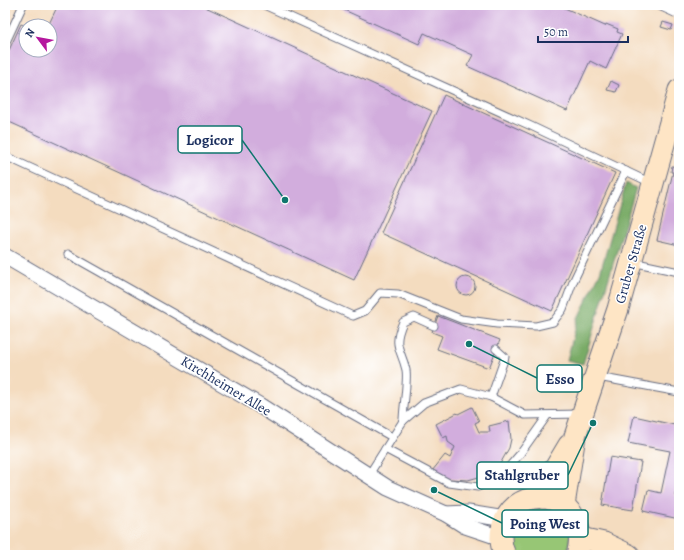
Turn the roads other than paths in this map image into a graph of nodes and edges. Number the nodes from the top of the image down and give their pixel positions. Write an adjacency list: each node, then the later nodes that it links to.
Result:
1 (23, 5): 5 (lane)
2 (264, 5): 8 (lane)
3 (657, 5): 4 (lane)
4 (679, 15)
5 (5, 44)
6 (679, 90): 9 (street, Gruber Straße)
7 (5, 156): 8 (lane)
8 (626, 171): 9 (lane)
9 (654, 184): 12 (street, Gruber Straße)
10 (68, 254): 23 (lane)
11 (5, 256): 25 (street, Kirchheimer Allee)
12 (632, 262): 13 (lane); 16 (street, Gruber Straße)
13 (679, 272)
14 (434, 326): 21 (lane)
15 (496, 349): 18 (lane)
16 (596, 376): 17 (lane); 19 (street, Gruber Straße)
17 (679, 392)
18 (491, 397): 20 (lane); 21 (lane)
19 (583, 414): 20 (lane); 22 (street, Gruber Straße)
20 (547, 416): 24 (lane)
21 (403, 421): 23 (lane)
22 (575, 436): 26 (street, Gruber Straße); 27 (street, Gruber Straße)
23 (392, 437): 24 (lane)
24 (385, 449): 25 (lane)
25 (368, 476): 28 (street, Kirchheimer Allee)
26 (543, 498): 27 (street); 28 (street)
27 (564, 505): 29 (street)
28 (504, 537)
29 (578, 549): 30 (street)
30 (629, 555)

